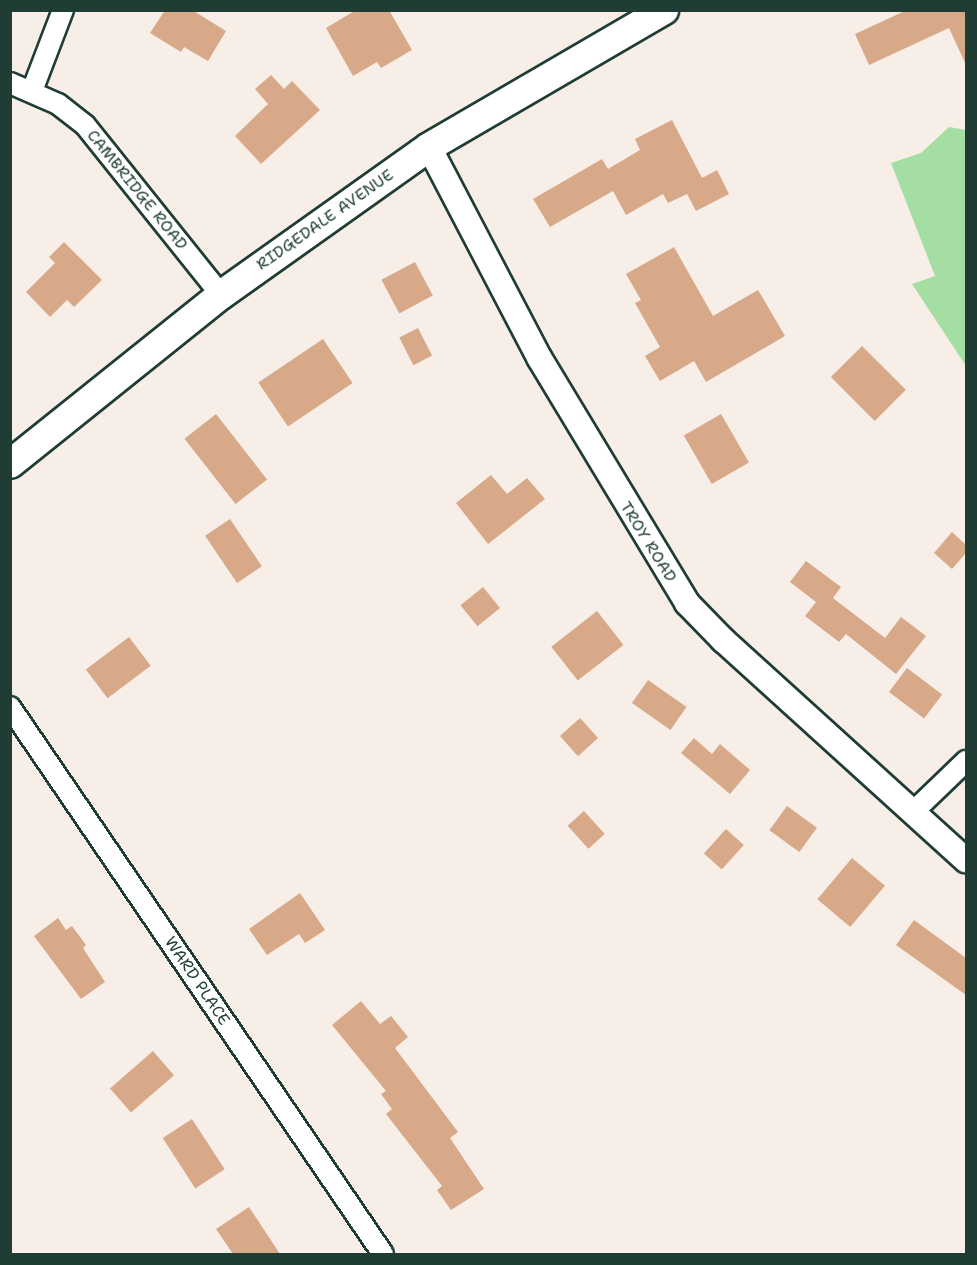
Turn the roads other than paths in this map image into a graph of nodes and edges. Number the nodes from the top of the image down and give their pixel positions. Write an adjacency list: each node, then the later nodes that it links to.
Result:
1 (63, 10): 4 (street)
2 (664, 10): 5 (main road, RIDGEDALE AVENUE)
3 (10, 83): 4 (street, CAMBRIDGE ROAD)
4 (32, 91): 6 (street, CAMBRIDGE ROAD)
5 (429, 147): 6 (main road, RIDGEDALE AVENUE); 10 (street, TROY ROAD)
6 (221, 295): 7 (main road, RIDGEDALE AVENUE)
7 (10, 464)
8 (10, 707): 12 (street, WARD PLACE)
9 (966, 761): 10 (street)
10 (913, 812): 11 (street, TROY ROAD)
11 (966, 860)
12 (383, 1254)

